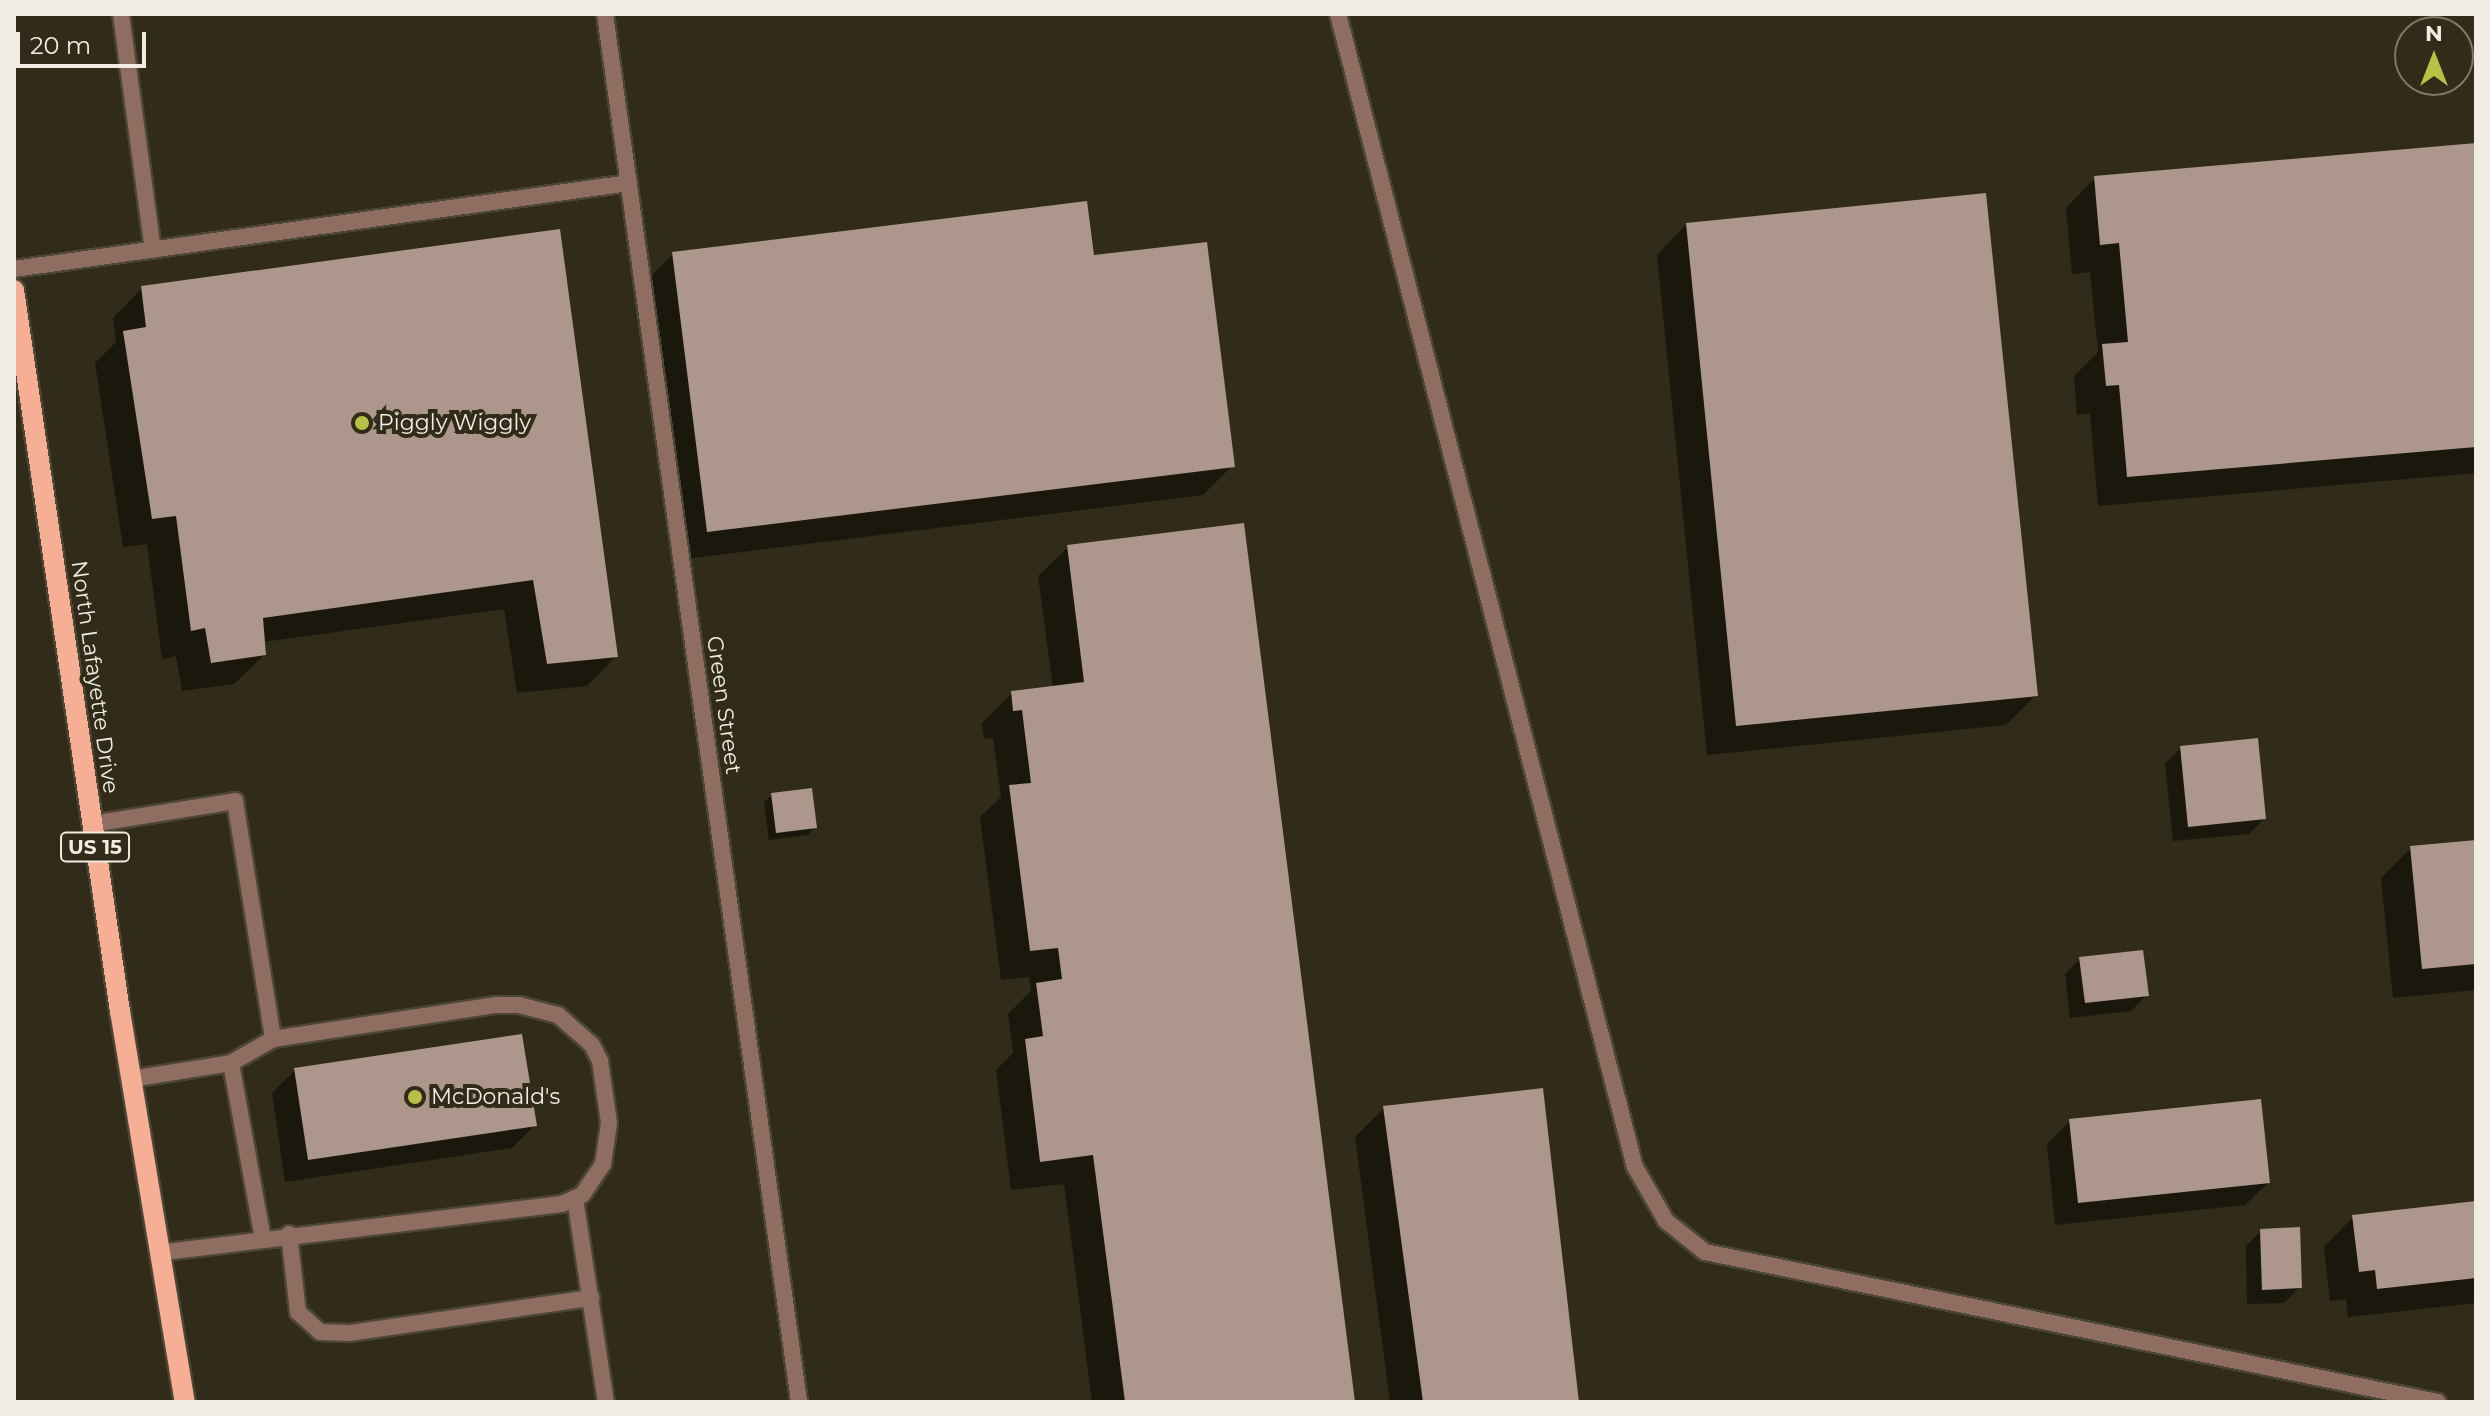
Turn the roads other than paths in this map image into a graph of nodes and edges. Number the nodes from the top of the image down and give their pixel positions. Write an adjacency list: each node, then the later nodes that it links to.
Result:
1 (121, 14): 5 (street)
2 (605, 14): 4 (street, Green Street)
3 (1338, 14): 20 (street)
4 (629, 183): 5 (street); 19 (street, Green Street)
5 (153, 250): 6 (street)
6 (14, 269)
7 (14, 290): 8 (main road, North Lafayette Drive / US 15)
8 (92, 824): 9 (street); 11 (main road, North Lafayette Drive / US 15)
9 (273, 1039): 10 (street); 12 (street)
10 (231, 1063): 11 (street); 14 (street)
11 (131, 1079): 15 (main road, North Lafayette Drive / US 15)
12 (575, 1198): 13 (street); 16 (street)
13 (289, 1234): 14 (street); 16 (street)
14 (263, 1239): 15 (street)
15 (160, 1253): 17 (main road, North Lafayette Drive / US 15)
16 (591, 1298): 18 (street)
17 (185, 1402)
18 (606, 1402)
19 (799, 1402)
20 (2438, 1402)

